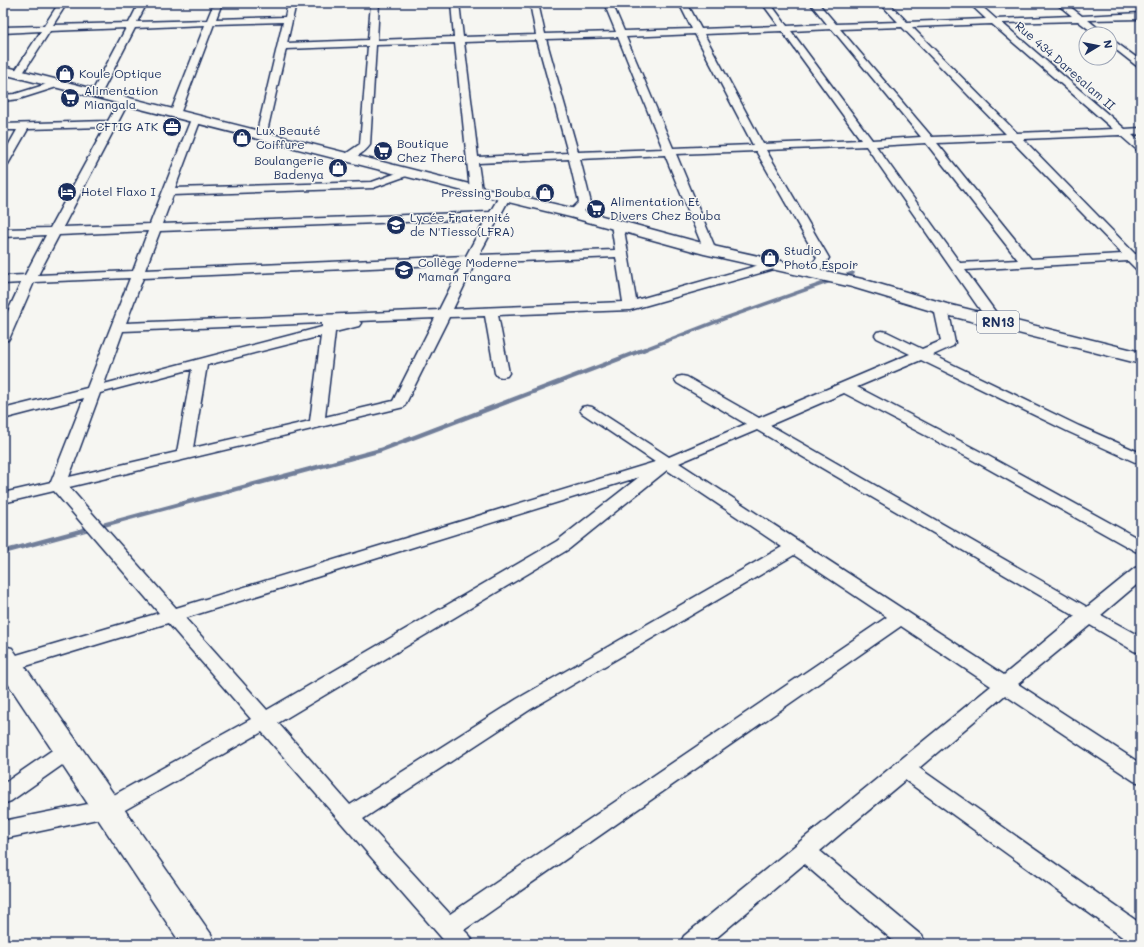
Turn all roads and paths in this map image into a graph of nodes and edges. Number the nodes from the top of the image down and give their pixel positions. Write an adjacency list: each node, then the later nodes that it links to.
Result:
1 (63, 3): 24 (street)
2 (143, 3): 21 (street)
3 (218, 3): 19 (street)
4 (292, 3): 17 (street)
5 (376, 3): 31 (street)
6 (455, 3): 30 (street)
7 (534, 3): 29 (street)
8 (608, 3): 28 (street)
9 (683, 3): 27 (street)
10 (766, 3): 25 (street)
11 (814, 3): 23 (street)
12 (884, 3): 20 (street)
13 (973, 3): 18 (street, Rue 434 Daresalam II)
14 (1060, 3): 16 (street)
15 (1141, 16): 16 (street)
16 (1080, 18): 18 (street); 22 (street)
17 (289, 19): 19 (street); 32 (street)
18 (994, 21): 20 (street); 47 (street, Rue 434 Daresalam II)
19 (211, 22): 21 (street); 41 (street)
20 (904, 24): 23 (street); 49 (street)
21 (131, 25): 24 (street); 38 (street)
22 (1090, 26)
23 (834, 27): 25 (street); 50 (street)
24 (48, 28): 26 (street); 36 (street)
25 (784, 28): 27 (street); 51 (street)
26 (3, 30)
27 (699, 31): 28 (street); 52 (street)
28 (621, 34): 29 (street); 54 (street)
29 (541, 37): 30 (street); 55 (street)
30 (459, 40): 31 (street); 57 (street)
31 (374, 43): 32 (street); 56 (street)
32 (283, 46): 48 (street)
33 (1118, 47): 34 (street)
34 (1141, 65)
35 (3, 70): 36 (main road, RN13)
36 (18, 74): 37 (main road, RN13)
37 (57, 84): 38 (main road, RN13); 39 (street)
38 (96, 94): 40 (main road, RN13)
39 (3, 98)
40 (124, 101): 41 (main road, RN13); 43 (street)
41 (175, 114): 42 (main road, RN13)
42 (196, 119): 48 (main road, RN13); 61 (street)
43 (112, 124): 44 (street); 67 (street)
44 (24, 127): 45 (street); 58 (street)
45 (3, 128)
46 (1141, 131): 47 (street)
47 (1121, 132): 49 (street); 53 (street, Rue 434 Daresalam II)
48 (261, 136): 56 (main road, RN13)
49 (1014, 136): 50 (street); 72 (street)
50 (929, 140): 51 (street); 74 (street)
51 (868, 142): 52 (street); 75 (street)
52 (759, 147): 54 (street); 76 (street)
53 (1141, 148)
54 (670, 151): 55 (street); 69 (street)
55 (573, 155): 57 (street); 63 (street)
56 (348, 157): 59 (main road, RN13)
57 (472, 160): 60 (street)
58 (4, 162)
59 (408, 172): 60 (main road, RN13); 61 (street)
60 (476, 190): 62 (main road, RN13)
61 (168, 192): 66 (street)
62 (504, 197): 63 (main road, RN13); 64 (street)
63 (574, 213): 65 (main road, RN13)
64 (495, 216): 66 (street); 71 (street)
65 (617, 224): 69 (main road, RN13); 70 (street)
66 (155, 228): 67 (street); 77 (street)
67 (55, 231): 68 (street); 78 (street)
68 (3, 233)
69 (710, 250): 73 (main road, RN13)
70 (621, 253): 71 (street); 80 (street)
71 (471, 259): 77 (street); 83 (street)
72 (1138, 261): 74 (street)
73 (777, 264): 76 (main road, RN13); 80 (street)
74 (1028, 264): 75 (street)
75 (956, 268): 84 (street)
76 (811, 272): 81 (main road, RN13)
77 (137, 274): 78 (street); 86 (street)
78 (29, 279): 79 (street); 88 (street)
79 (3, 280)
80 (630, 306): 82 (street)
81 (941, 308): 84 (main road, RN13); 89 (street)
82 (491, 311): 83 (street); 92 (street)
83 (445, 313): 85 (street); 98 (street)
84 (995, 321): 90 (main road, RN13)
85 (329, 324): 86 (street); 91 (street); 98 (street)
86 (118, 327): 95 (street)
87 (882, 335): 89 (street)
88 (3, 338)
89 (922, 354): 94 (street); 101 (street)
90 (1141, 358)
91 (200, 363): 95 (street); 100 (street)
92 (502, 373)
93 (682, 380): 99 (street)
94 (845, 387): 99 (street); 106 (street)
95 (93, 391): 97 (street); 103 (street)
96 (587, 410): 102 (street)
97 (3, 414)
98 (317, 424): 100 (street)
99 (758, 424): 102 (street); 108 (street)
100 (184, 455): 103 (street)
101 (1141, 459)
102 (667, 463): 105 (street); 109 (street); 114 (street)
103 (58, 485): 104 (street); 109 (street)
104 (3, 498)
105 (794, 547): 110 (street); 120 (street)
106 (1141, 547)
107 (1141, 572): 108 (street)
108 (1088, 615): 111 (street); 113 (street)
109 (171, 616): 112 (street); 114 (street)
110 (900, 617): 113 (street); 123 (street)
111 (1141, 646)
112 (5, 662): 115 (main road)
113 (1004, 685): 116 (street); 117 (street)
114 (265, 721): 119 (street); 120 (street)
115 (68, 750): 118 (street); 119 (main road)
116 (904, 768): 122 (street); 124 (street)
117 (1141, 775)
118 (3, 795)
119 (108, 809): 121 (street); 125 (main road)
120 (348, 817): 123 (street)
121 (3, 830)
122 (804, 851): 127 (street); 128 (street)
123 (448, 928): 126 (street)
124 (1141, 937)
125 (199, 944)
126 (462, 944)
127 (692, 944)
128 (914, 944)

